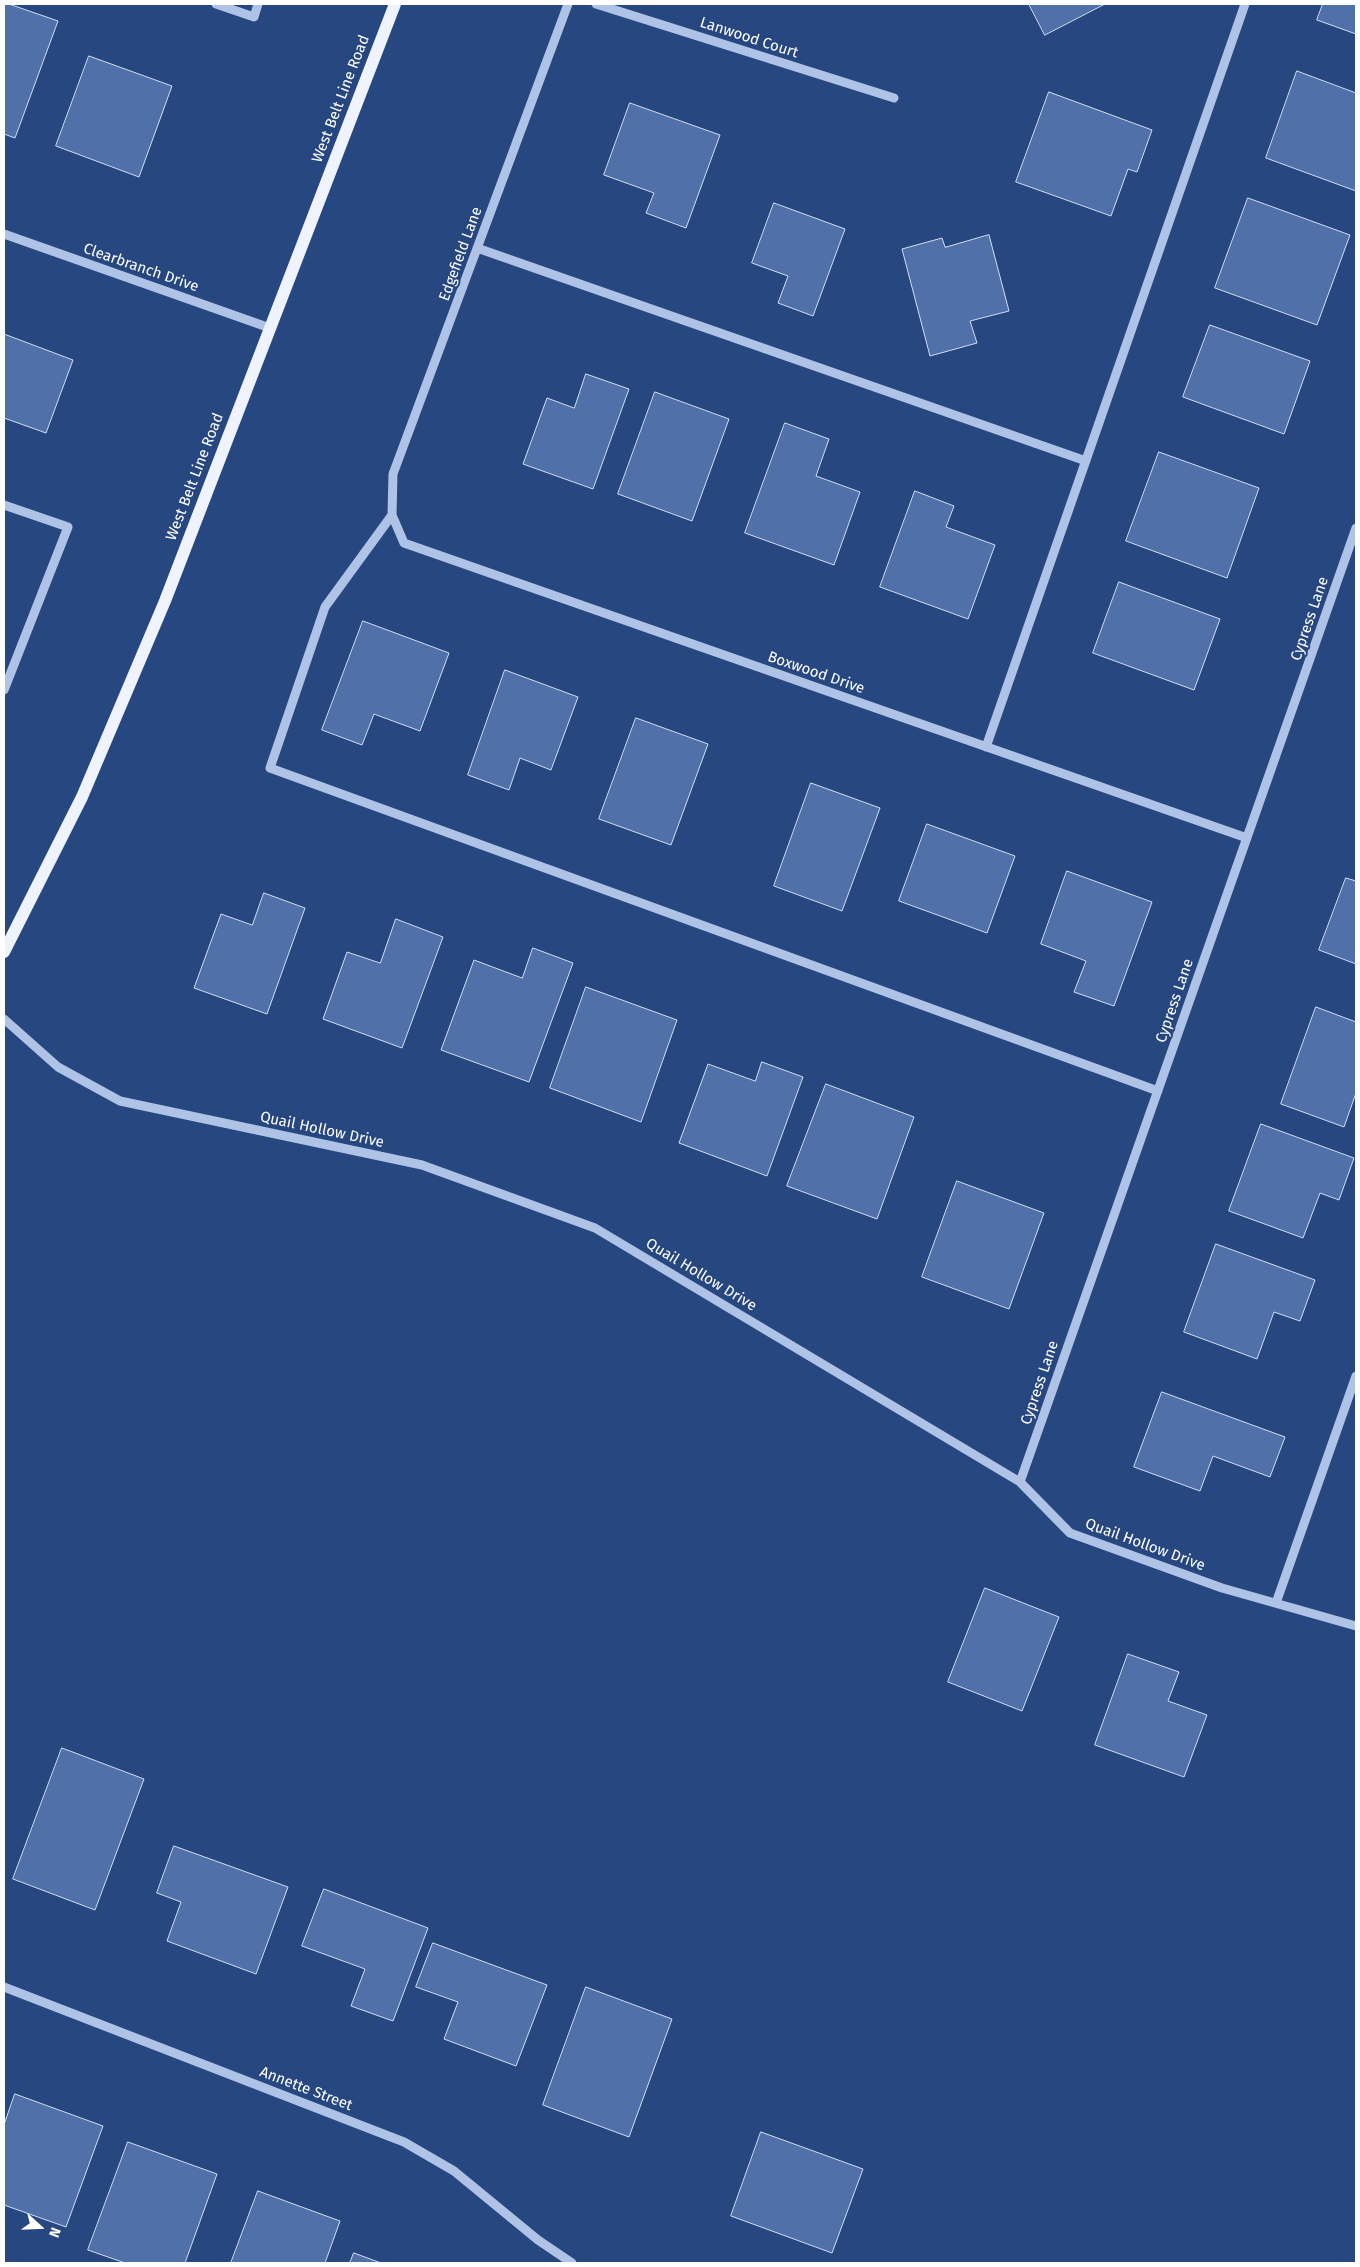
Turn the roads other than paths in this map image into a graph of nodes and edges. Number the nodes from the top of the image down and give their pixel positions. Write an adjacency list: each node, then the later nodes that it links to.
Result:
1 (216, 4): 2 (street)
2 (258, 4)
3 (395, 4): 10 (main road, West Belt Line Road)
4 (568, 4): 9 (street, Edgefield Lane)
5 (596, 4): 7 (street, Lanwood Court)
6 (1245, 4): 11 (street)
7 (894, 98)
8 (4, 234): 10 (street, Clearbranch Drive)
9 (478, 248): 11 (street); 13 (street, Edgefield Lane)
10 (270, 328): 18 (main road, West Belt Line Road)
11 (1086, 460): 16 (street)
12 (4, 505): 15 (street)
13 (392, 516): 16 (street, Boxwood Drive); 20 (street)
14 (1356, 528): 17 (street, Cypress Lane)
15 (4, 690)
16 (986, 747): 17 (street, Boxwood Drive)
17 (1247, 838): 20 (street, Cypress Lane)
18 (4, 952)
19 (4, 1019): 22 (street, Quail Hollow Drive)
20 (1158, 1091): 22 (street, Cypress Lane)
21 (1356, 1376): 23 (street)
22 (1020, 1482): 23 (street, Quail Hollow Drive)
23 (1276, 1603): 24 (street, Quail Hollow Drive)
24 (1356, 1626)
25 (4, 1986): 26 (street, Annette Street)
26 (572, 2263)

